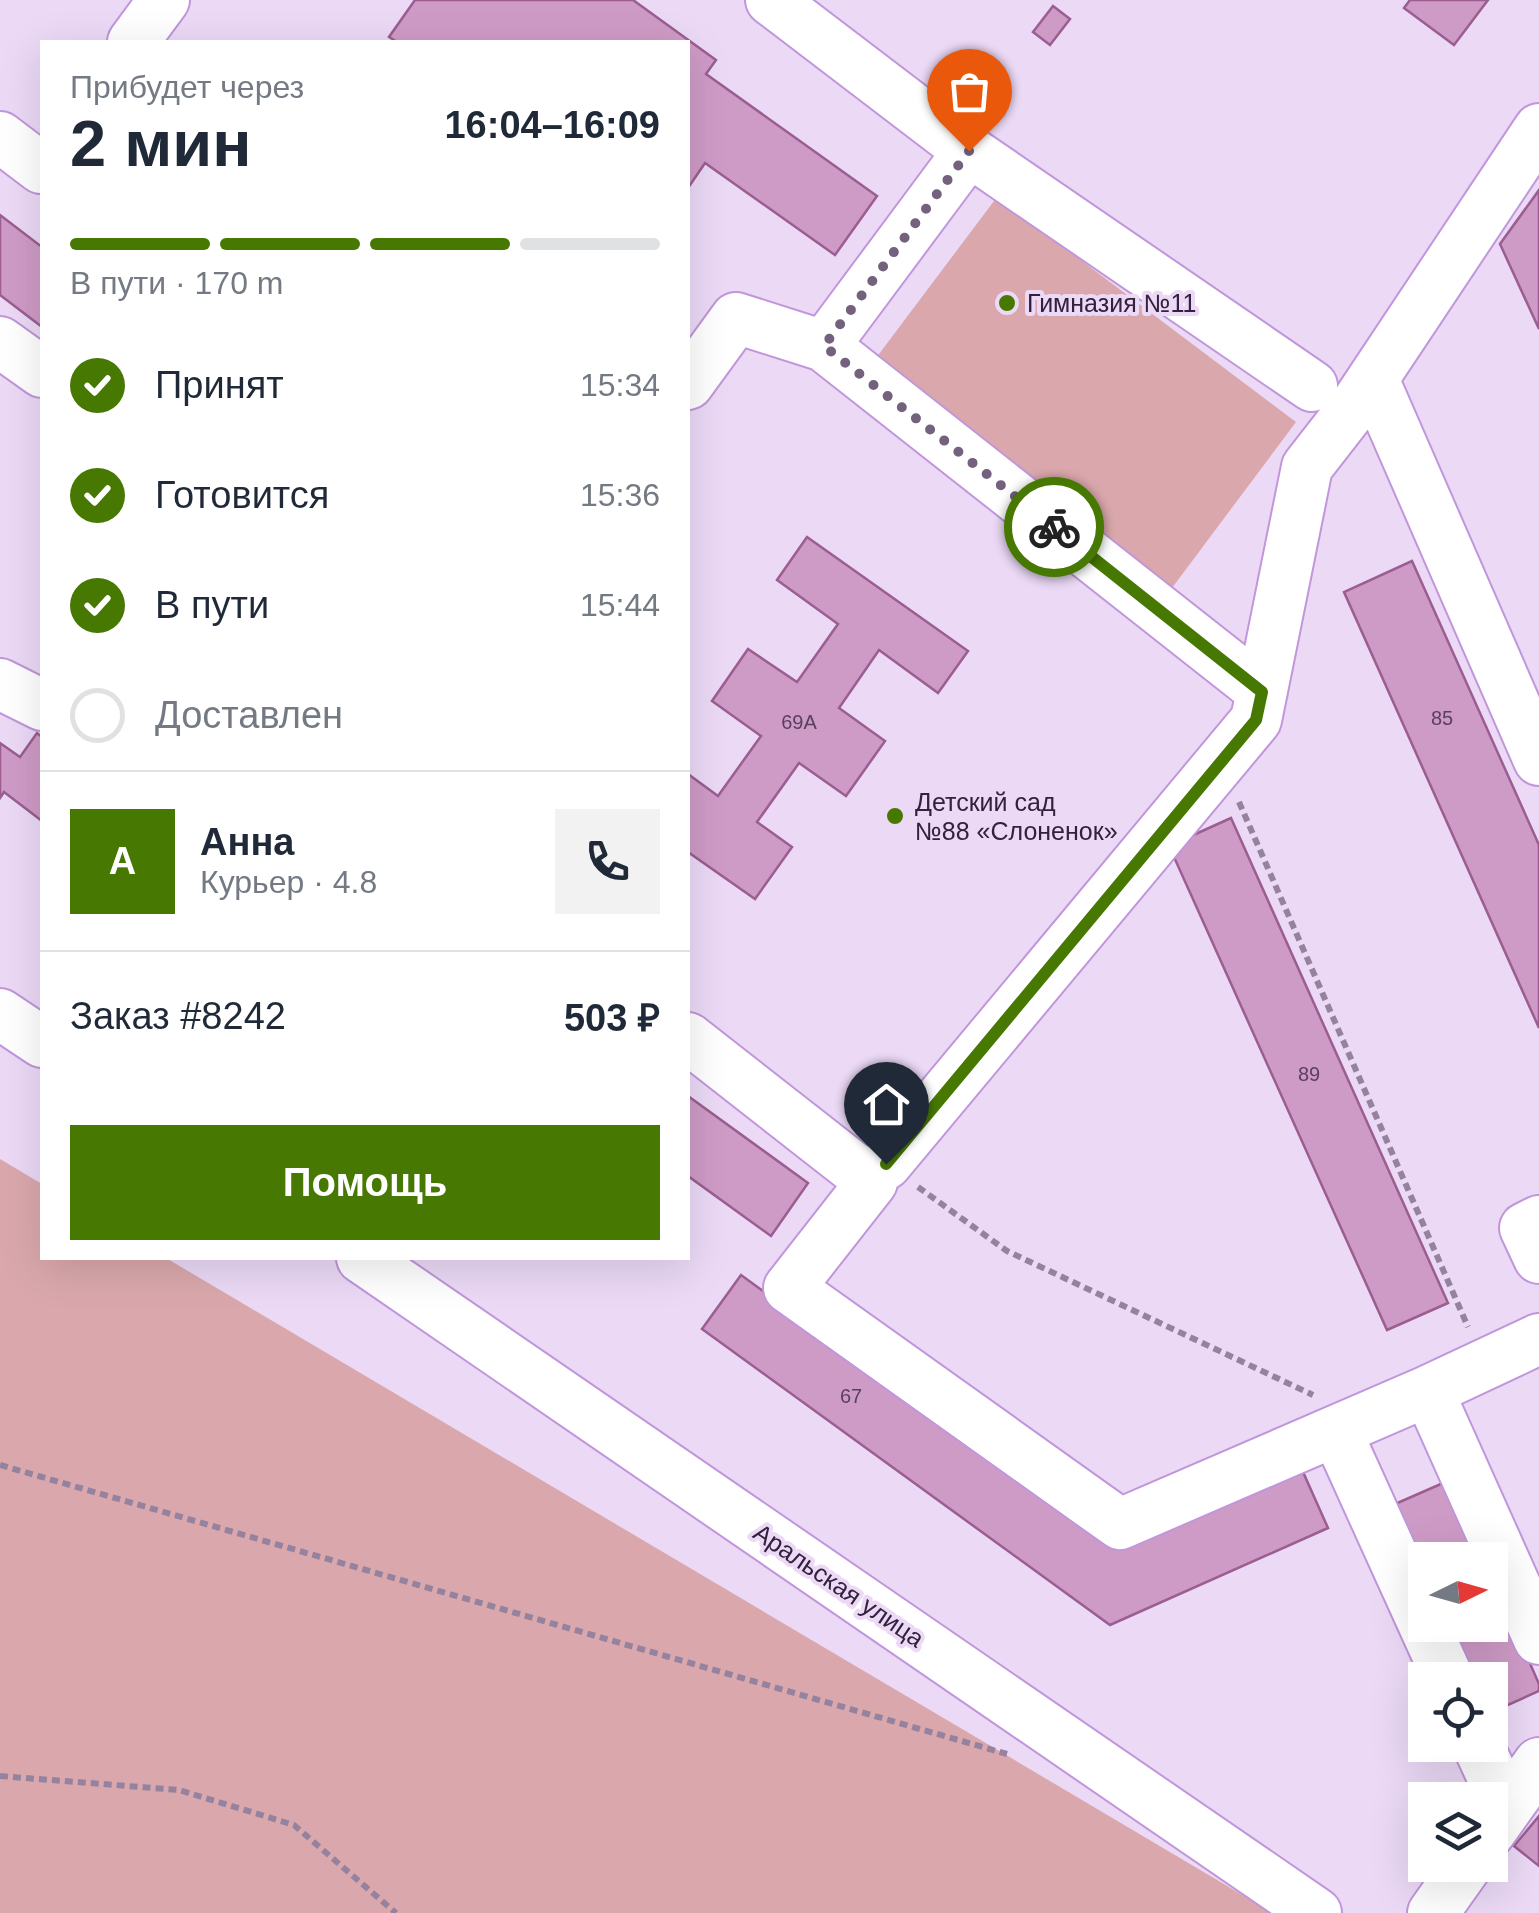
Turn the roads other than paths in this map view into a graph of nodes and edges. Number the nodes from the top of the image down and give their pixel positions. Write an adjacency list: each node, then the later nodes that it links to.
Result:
1 (164, 0): 3 (street)
2 (770, 0): 6 (street)
3 (134, 40)
4 (1539, 130): 11 (street)
5 (0, 138): 7 (street)
6 (969, 151): 9 (street); 13 (street)
7 (40, 167)
8 (0, 342): 10 (street)
9 (824, 346): 12 (street); 15 (street)
10 (40, 371)
11 (1373, 378): 15 (street); 17 (street)
12 (690, 381)
13 (1312, 386)
14 (0, 684): 16 (street)
15 (1262, 692): 21 (street)
16 (40, 704)
17 (1539, 760)
18 (0, 1014): 20 (street)
19 (690, 1040): 27 (street)
20 (40, 1041)
21 (886, 1164)
22 (1539, 1221): 23 (street)
23 (1539, 1258)
24 (365, 1260): 33 (street, Аральская улица)
25 (1539, 1338): 26 (street)
26 (1428, 1392): 27 (street); 28 (street)
27 (1350, 1425): 29 (street)
28 (1539, 1639)
29 (1442, 1662)
30 (1539, 1763): 31 (street)
31 (1508, 1807)
32 (1455, 1882): 34 (street)
33 (1316, 1913)
34 (1433, 1913)

